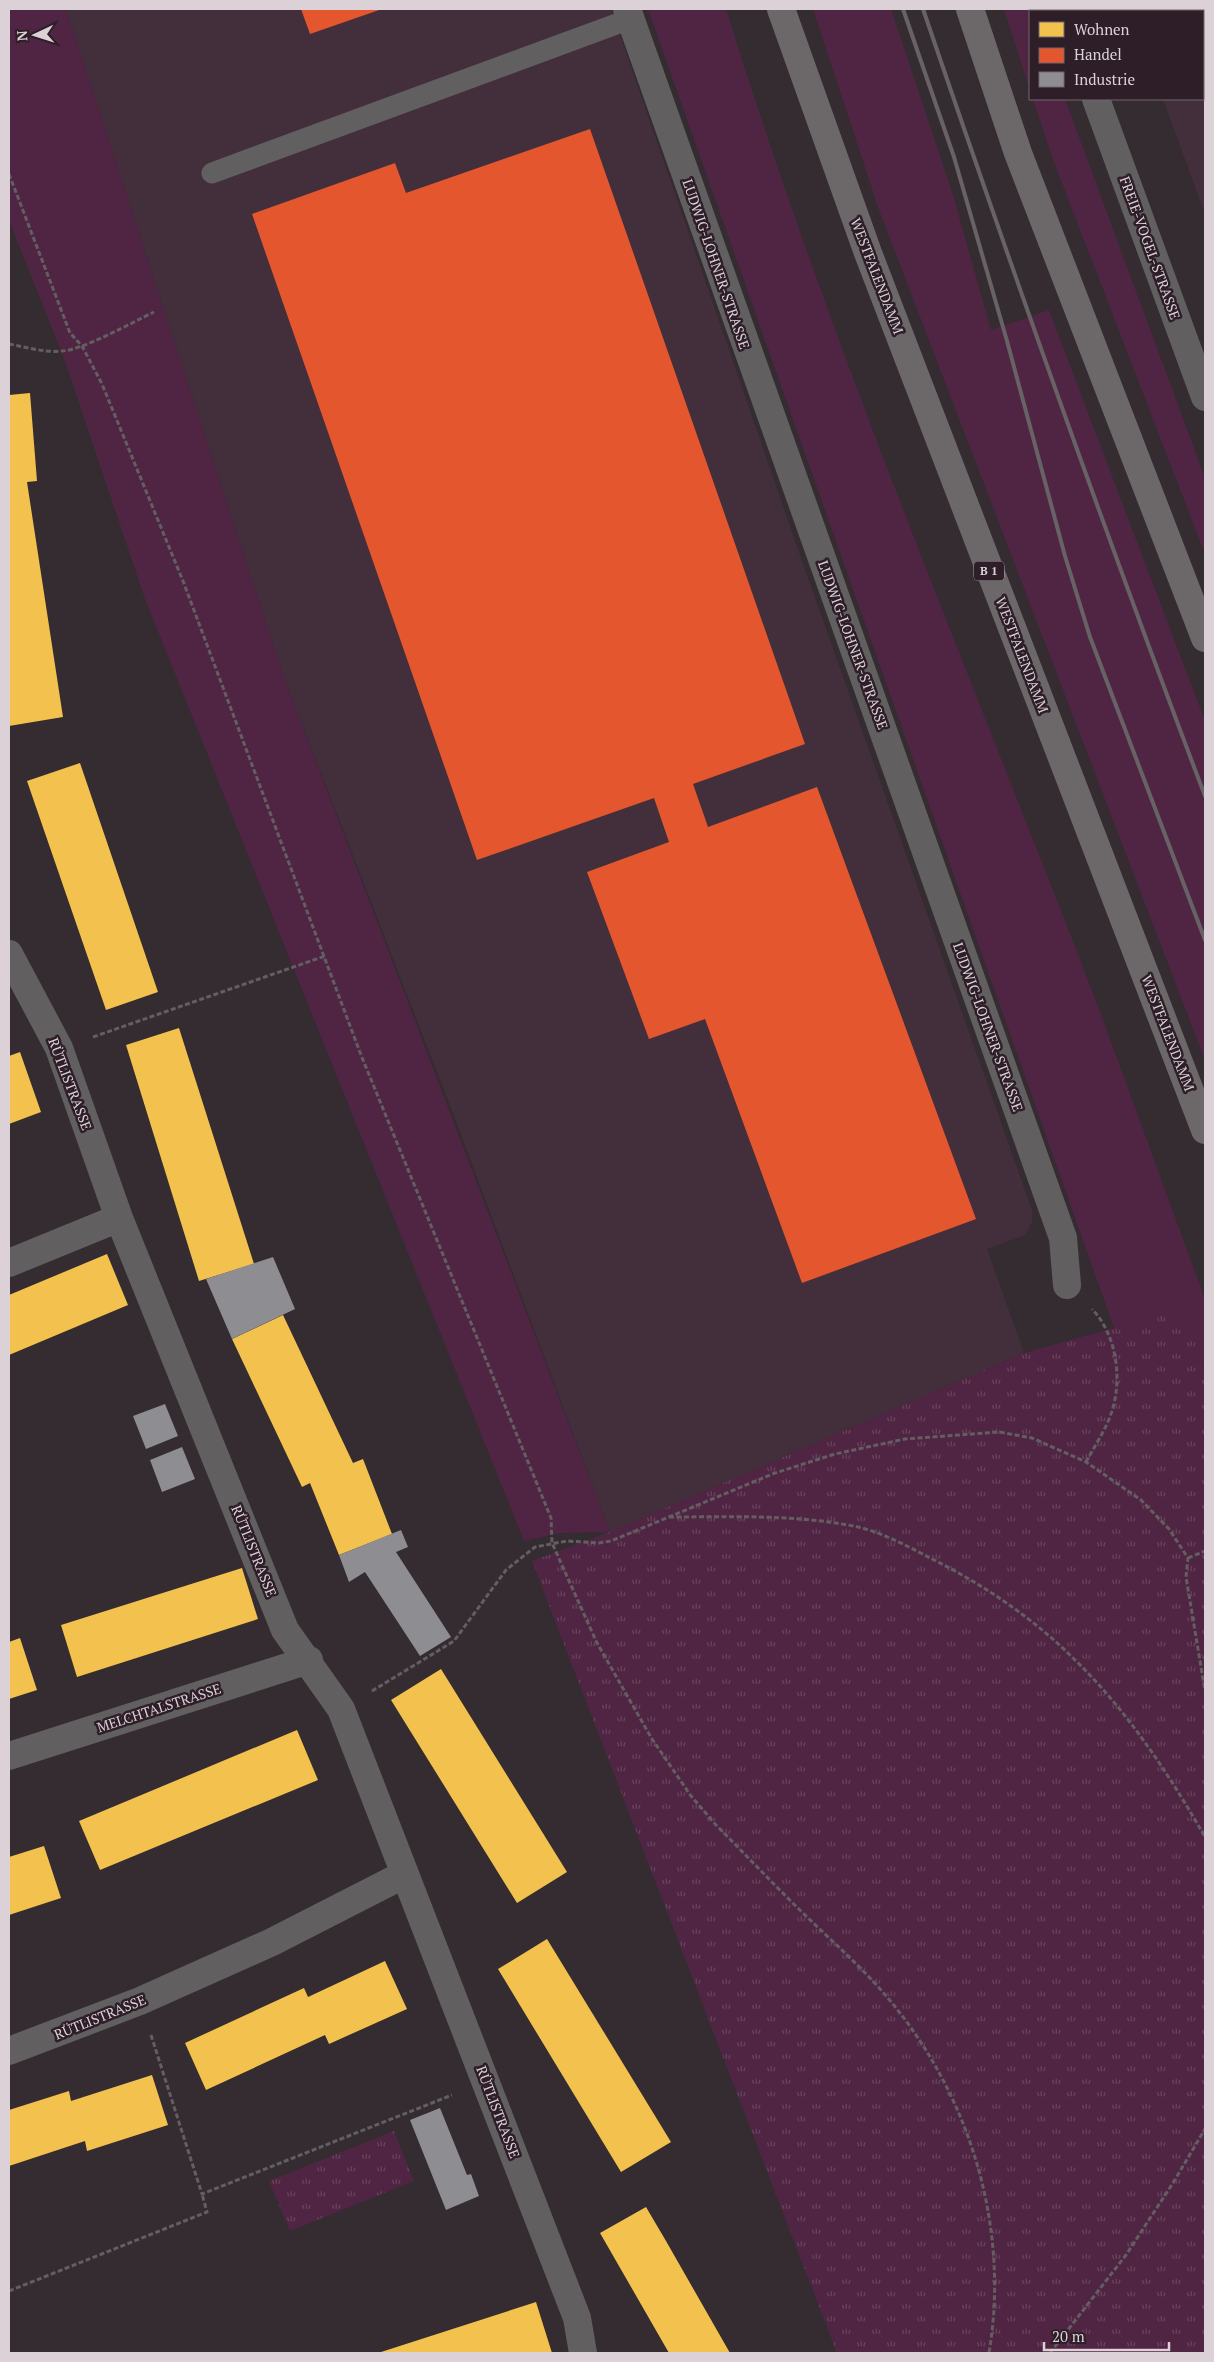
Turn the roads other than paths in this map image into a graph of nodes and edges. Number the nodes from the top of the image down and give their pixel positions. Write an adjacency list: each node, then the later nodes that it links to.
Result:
1 (781, 9): 9 (highway, WESTFALENDAMM / B 1)
2 (970, 9): 7 (highway)
3 (628, 14): 5 (lane); 12 (street, LUDWIG-LOHNER-STRASSE)
4 (1096, 100): 6 (street, FREIE-VOGEL-STRASSE)
5 (212, 173)
6 (1205, 397)
7 (1205, 638)
8 (9, 954): 10 (street, RÜTLISTRASSE)
9 (1205, 1130)
10 (120, 1218): 11 (street); 13 (street, RÜTLISTRASSE)
11 (9, 1264)
12 (1067, 1285)
13 (309, 1660): 14 (street, MELCHTALSTRASSE); 15 (street, RÜTLISTRASSE)
14 (9, 1756)
15 (405, 1874): 16 (street, RÜTLISTRASSE); 17 (street, RÜTLISTRASSE)
16 (9, 2051)
17 (583, 2353)

